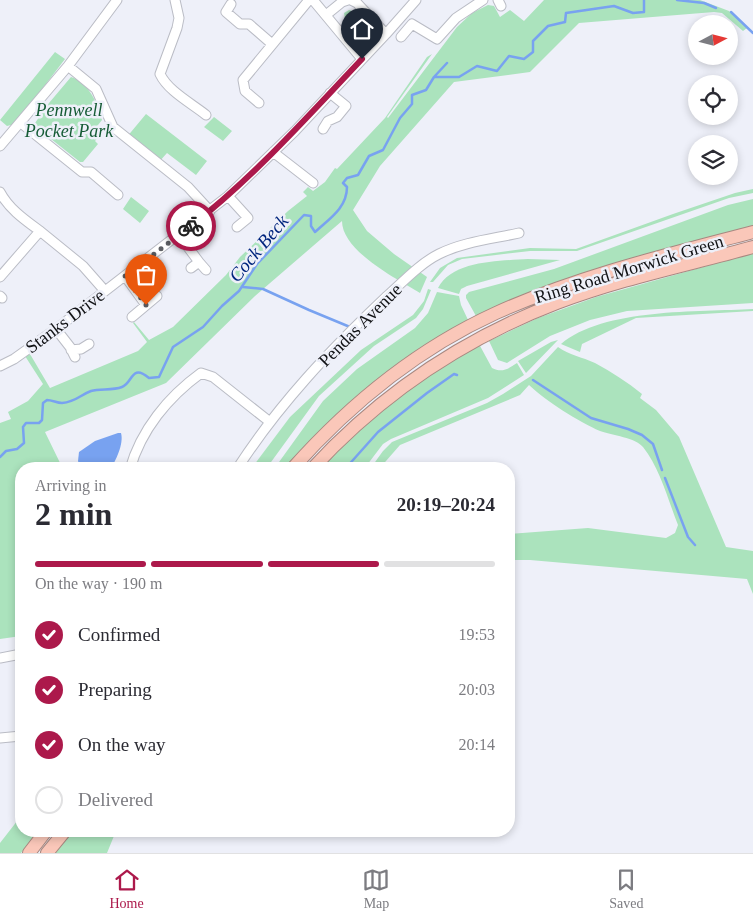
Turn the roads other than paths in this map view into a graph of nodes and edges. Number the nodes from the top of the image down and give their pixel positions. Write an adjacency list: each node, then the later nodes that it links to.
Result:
1 (117, 0): 13 (street)
2 (175, 0): 18 (street)
3 (311, 0): 8 (street); 11 (street)
4 (349, 0): 8 (street); 9 (street)
5 (416, 0): 9 (street, Stanks Drive)
6 (483, 0): 10 (street)
7 (231, 4): 11 (street)
8 (326, 16): 12 (street)
9 (386, 34): 12 (street, Stanks Drive)
10 (401, 37)
11 (272, 44): 16 (street)
12 (362, 59): 14 (street, Stanks Drive)
13 (68, 66): 17 (street); 19 (street)
14 (330, 93): 20 (street); 22 (street, Stanks Drive)
15 (111, 96): 17 (street)
16 (259, 103)
17 (103, 105): 27 (street)
18 (206, 117)
19 (21, 123): 21 (street); 25 (street)
20 (323, 129)
21 (0, 146)
22 (273, 152): 23 (street); 26 (street, Stanks Drive)
23 (313, 183)
24 (0, 192): 31 (street)
25 (118, 195)
26 (228, 196): 27 (street, Stanks Drive); 28 (street)
27 (210, 211): 34 (street, Stanks Drive)
28 (248, 218): 29 (street); 30 (street)
29 (254, 226)
30 (237, 227)
31 (40, 231): 40 (street); 41 (street)
32 (753, 232): 51 (highway, Ring Road Morwick Green)
33 (519, 233): 48 (street, Pendas Avenue)
34 (179, 235): 36 (street); 39 (street, Stanks Drive)
35 (753, 247): 52 (highway, Ring Road Morwick Green)
36 (200, 262): 37 (street); 38 (street)
37 (191, 268)
38 (206, 270)
39 (125, 276): 41 (street, Stanks Drive); 43 (street)
40 (0, 277)
41 (105, 291): 45 (street, Stanks Drive)
42 (157, 296): 43 (street)
43 (146, 305): 44 (street)
44 (132, 317)
45 (56, 329): 46 (street); 47 (street, Stanks Drive)
46 (88, 344)
47 (0, 366)
48 (270, 422): 49 (street); 50 (street, Pendas Avenue)
49 (132, 462)
50 (242, 462)
51 (298, 462)
52 (319, 462)
53 (15, 655): 54 (street)
54 (0, 658)
55 (15, 737): 56 (street)
56 (0, 738)
57 (41, 837): 59 (highway)
58 (60, 837): 60 (highway)
59 (29, 853)
60 (47, 853)

